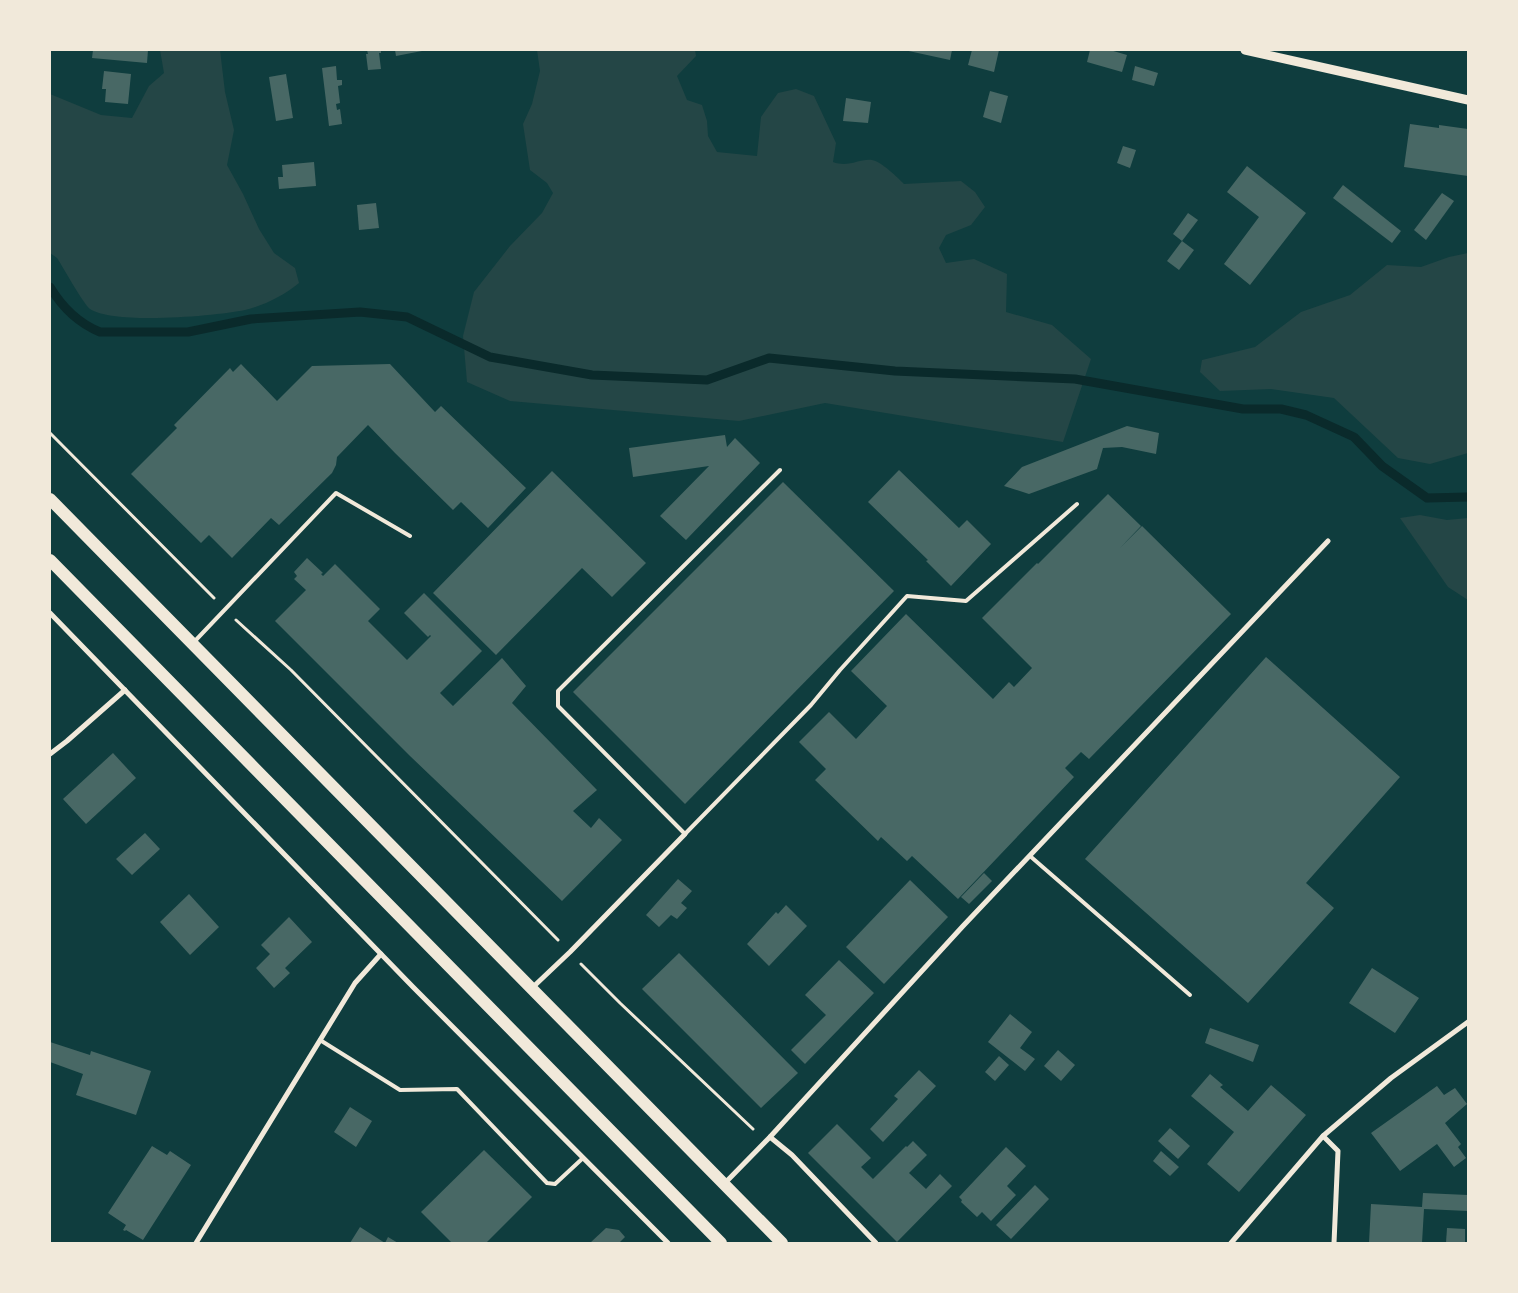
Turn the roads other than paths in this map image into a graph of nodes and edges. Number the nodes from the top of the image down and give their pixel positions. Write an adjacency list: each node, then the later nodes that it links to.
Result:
1 (1245, 50): 2 (street)
2 (1468, 100)
3 (780, 470): 13 (lane)
4 (50, 499): 10 (main road)
5 (1076, 504): 13 (lane)
6 (410, 536): 10 (lane)
7 (1328, 541): 14 (street)
8 (50, 560): 26 (main road)
9 (50, 613): 11 (street)
10 (192, 643): 16 (main road)
11 (125, 690): 12 (street); 15 (street)
12 (50, 754)
13 (685, 834): 16 (street)
14 (1030, 856): 17 (lane); 21 (street)
15 (381, 954): 19 (street); 22 (street)
16 (532, 988): 23 (main road)
17 (1190, 995)
18 (1468, 1022): 20 (street)
19 (320, 1040): 22 (lane); 24 (street)
20 (1322, 1136): 29 (street); 30 (street)
21 (770, 1137): 23 (street); 28 (street)
22 (583, 1158): 25 (street)
23 (724, 1184): 27 (main road)
24 (196, 1243)
25 (668, 1243)
26 (721, 1243)
27 (782, 1243)
28 (876, 1243)
29 (1231, 1243)
30 (1334, 1243)

